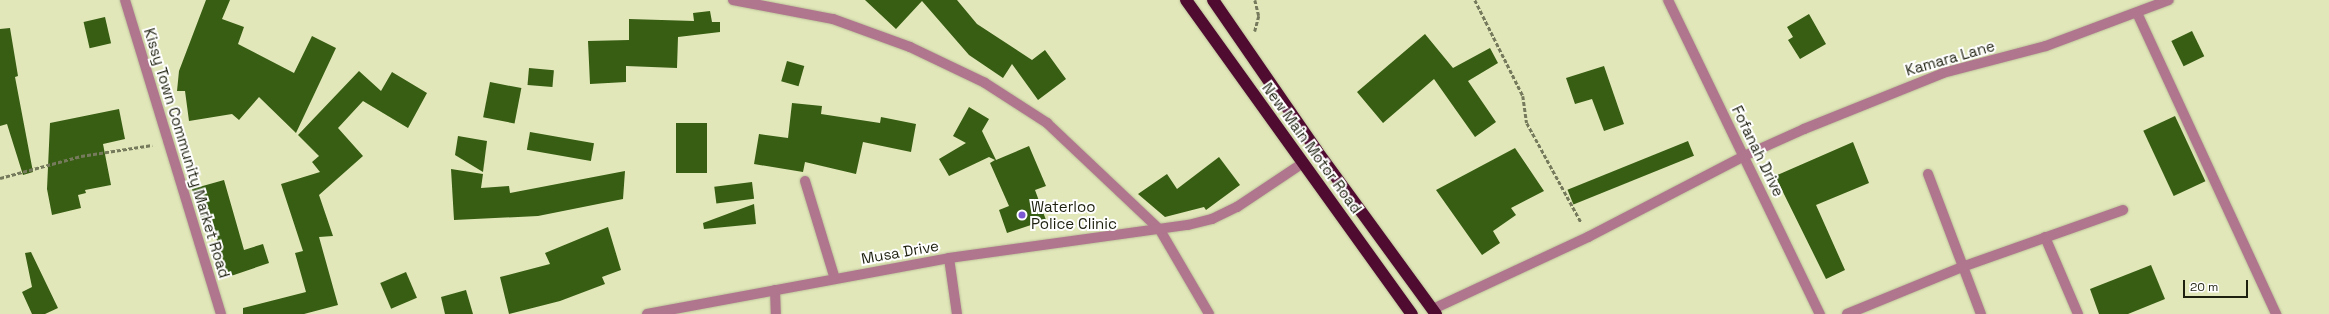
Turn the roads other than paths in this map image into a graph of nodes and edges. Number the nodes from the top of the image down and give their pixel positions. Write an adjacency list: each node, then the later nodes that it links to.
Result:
1 (125, 0): 20 (street, Kissy Town Community Market Road)
2 (733, 0): 13 (street)
3 (1186, 0): 9 (highway, New Main Motor Road)
4 (1213, 0): 19 (highway, New Main Motor Road)
5 (1668, 0): 8 (street, Fofanah Drive)
6 (2169, 0): 7 (street, Kamara Lane)
7 (2137, 13): 8 (street, Kamara Lane); 30 (street)
8 (1744, 156): 19 (street, Kamara Lane); 26 (street, Fofanah Drive)
9 (1303, 164): 13 (street, Musa Drive); 25 (highway, New Main Motor Road)
10 (1928, 174): 16 (street)
11 (806, 181): 17 (street)
12 (2124, 210): 14 (street)
13 (1160, 230): 15 (street, Musa Drive); 24 (street)
14 (2045, 237): 16 (street); 29 (street)
15 (948, 258): 17 (street, Musa Drive); 23 (street)
16 (1962, 267): 27 (street); 28 (street)
17 (836, 279): 18 (street, Musa Drive)
18 (775, 290): 21 (street, Musa Drive); 22 (street)
19 (1435, 312)
20 (221, 314)
21 (647, 314)
22 (776, 314)
23 (957, 314)
24 (1209, 314)
25 (1412, 314)
26 (1820, 314)
27 (1847, 314)
28 (1981, 314)
29 (2078, 314)
30 (2276, 314)

